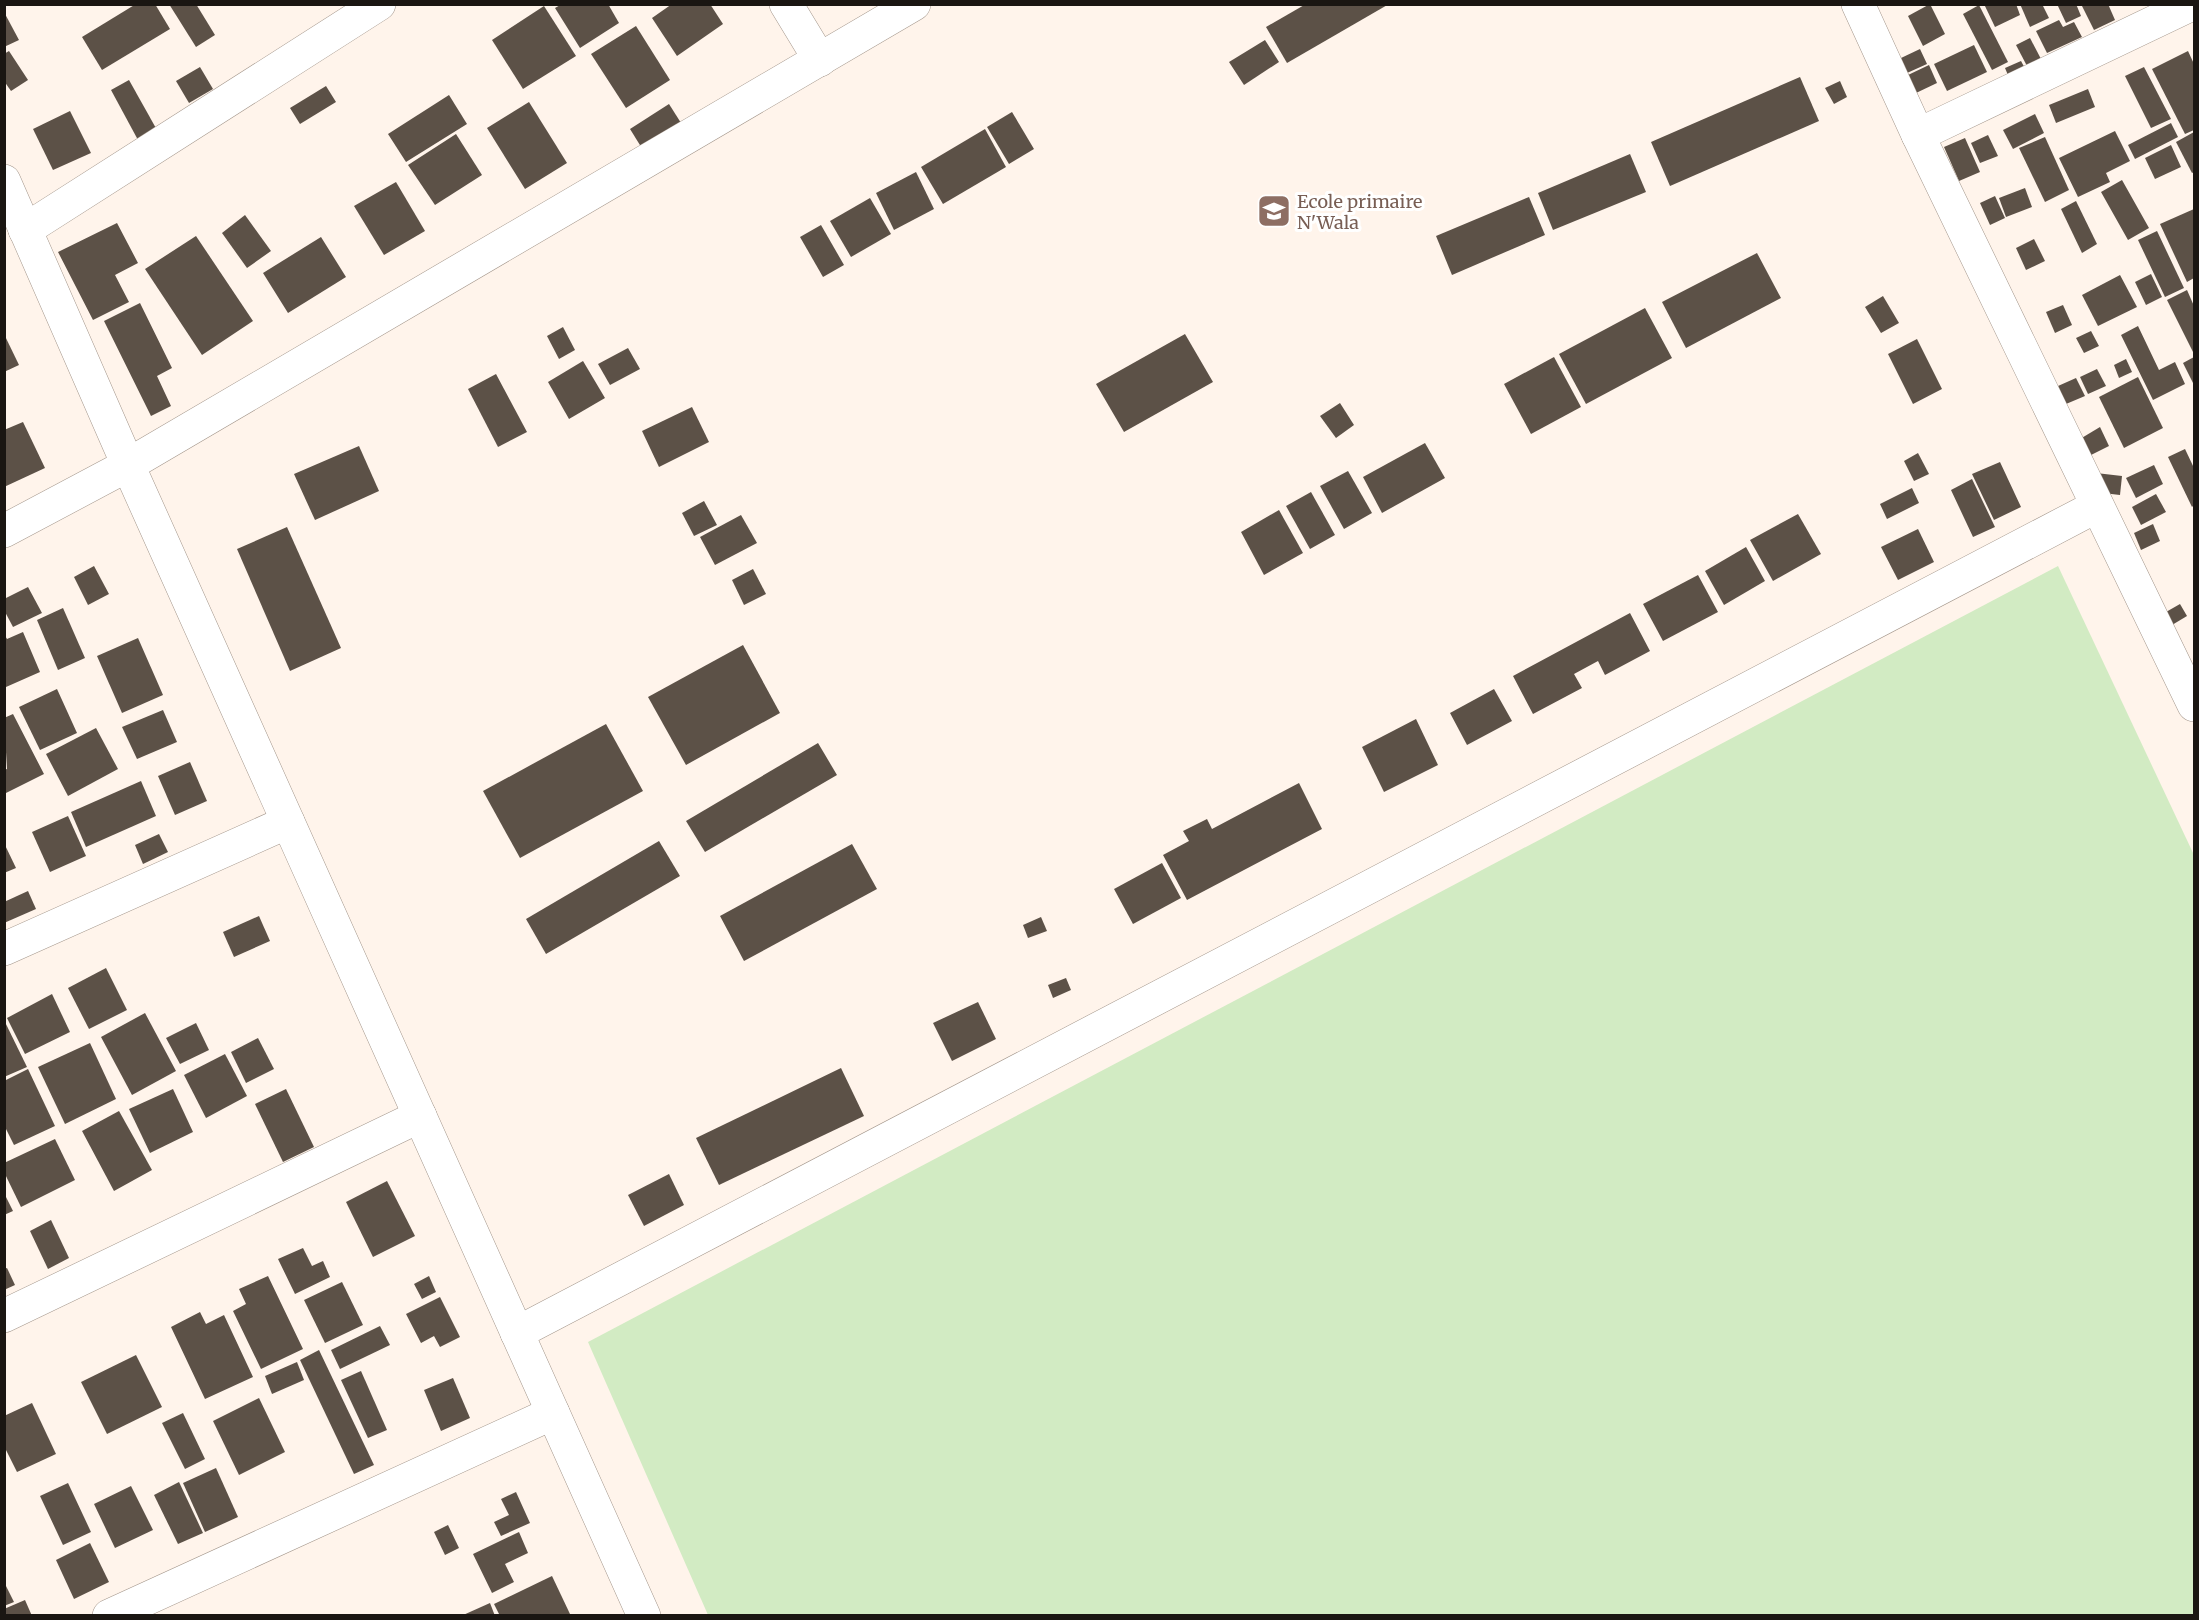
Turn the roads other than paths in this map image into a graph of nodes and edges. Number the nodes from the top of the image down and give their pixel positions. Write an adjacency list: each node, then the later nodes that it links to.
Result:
1 (379, 4): 9 (street)
2 (786, 4): 6 (street)
3 (914, 4): 6 (street)
4 (1858, 4): 7 (street)
5 (2192, 4): 7 (street)
6 (820, 60): 10 (street)
7 (1918, 135): 11 (street)
8 (4, 181): 9 (street)
9 (26, 230): 10 (street)
10 (128, 465): 12 (street); 14 (street)
11 (2097, 506): 13 (street); 18 (street)
12 (4, 531)
13 (2194, 705)
14 (288, 822): 15 (street); 16 (street)
15 (4, 949)
16 (420, 1116): 17 (street); 18 (street)
17 (4, 1316)
18 (517, 1333): 19 (street)
19 (553, 1413): 20 (street); 21 (street)
20 (109, 1616)
21 (644, 1616)

